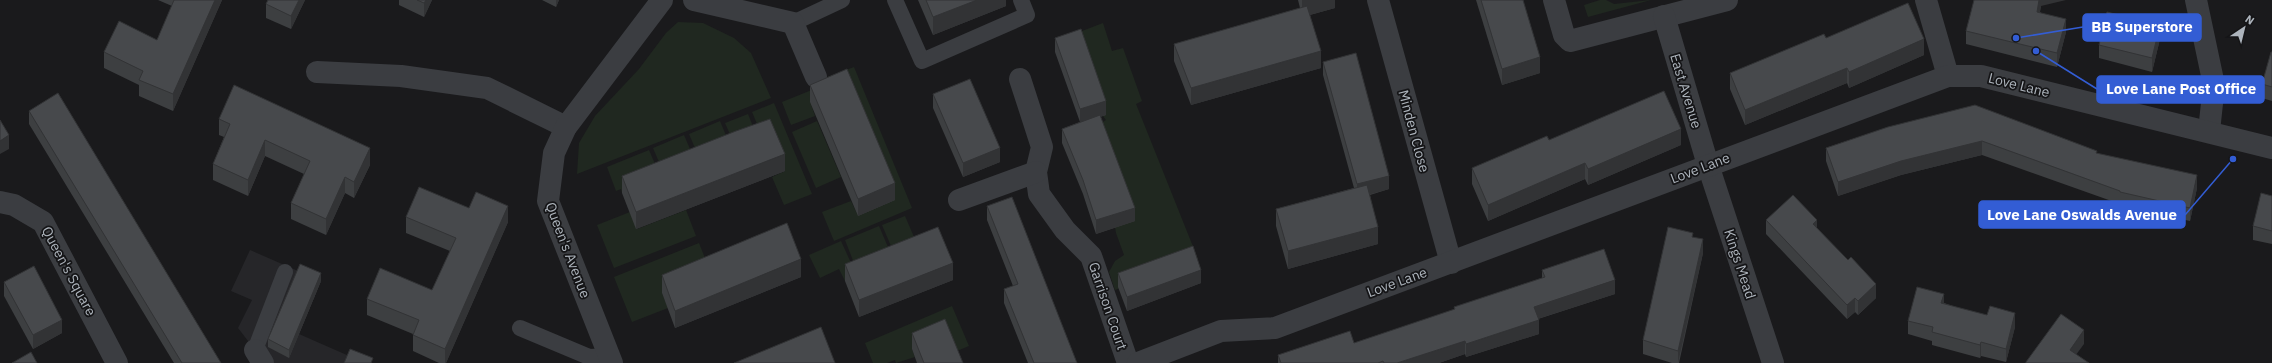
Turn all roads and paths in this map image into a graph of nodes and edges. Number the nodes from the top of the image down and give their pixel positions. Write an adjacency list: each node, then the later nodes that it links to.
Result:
1 (662, 0): 17 (street, Queen's Avenue)
2 (694, 0): 12 (street)
3 (842, 0): 12 (lane)
4 (895, 0): 5 (lane)
5 (1020, 0)
6 (1378, 0): 24 (street, Minden Close)
7 (1554, 0): 11 (street)
8 (1727, 0): 11 (street)
9 (1926, 0): 14 (street)
10 (2196, 0): 18 (street)
11 (1664, 16): 20 (street, East Avenue)
12 (793, 23): 15 (street)
13 (317, 72): 17 (street)
14 (1948, 76): 18 (street, Love Lane); 20 (street, Love Lane)
15 (816, 77)
16 (1020, 79): 21 (street, Garrison Court)
17 (566, 127): 28 (street, Queen's Avenue)
18 (2209, 131): 19 (street, Love Lane)
19 (2272, 148)
20 (1708, 165): 24 (street, Love Lane); 32 (street, Kings Mead)
21 (1036, 172): 22 (street); 30 (street, Garrison Court)
22 (959, 200)
23 (0, 202): 29 (street, Queen's Square)
24 (1451, 263): 31 (street, Love Lane)
25 (285, 272): 27 (lane)
26 (520, 328): 28 (lane)
27 (259, 356)
28 (611, 360)
29 (117, 363)
30 (1128, 363)
31 (1138, 363)
32 (1773, 363)

